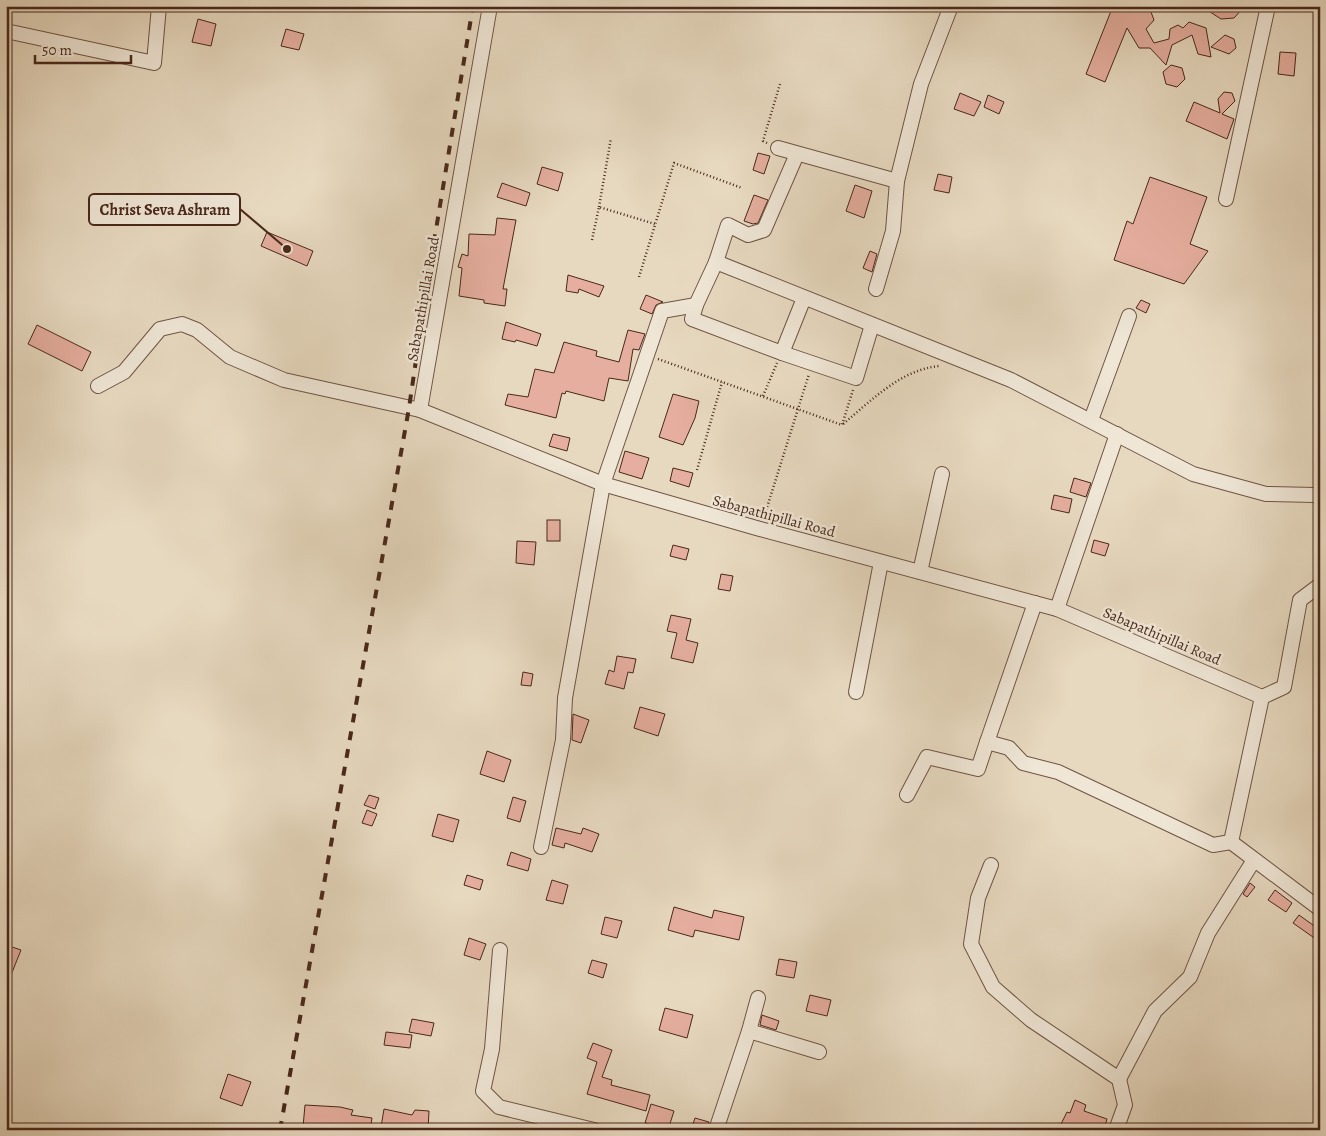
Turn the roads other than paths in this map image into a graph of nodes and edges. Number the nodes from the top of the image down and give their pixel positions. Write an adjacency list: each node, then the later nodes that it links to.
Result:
1 (159, 6): 5 (street)
2 (490, 6): 18 (street, Sabapathipillai Road)
3 (951, 6): 8 (street)
4 (1268, 6): 9 (street)
5 (6, 31)
6 (778, 148): 7 (street)
7 (797, 154): 8 (street); 10 (street)
8 (897, 182): 11 (street)
9 (1226, 199)
10 (716, 262): 12 (street); 13 (street)
11 (876, 289)
12 (804, 298): 15 (street); 16 (street)
13 (696, 306): 16 (street); 22 (street)
14 (1129, 316): 19 (street)
15 (872, 325): 16 (street); 19 (street)
16 (782, 353)
17 (98, 386): 18 (street)
18 (420, 410): 22 (street, Sabapathipillai Road)
19 (1091, 420): 20 (street)
20 (1117, 434): 23 (street); 28 (street)
21 (942, 474): 25 (street)
22 (603, 484): 24 (street, Sabapathipillai Road); 34 (street)
23 (1320, 498)
24 (881, 562): 25 (street, Sabapathipillai Road); 29 (street)
25 (920, 572): 27 (street, Sabapathipillai Road)
26 (1320, 585): 30 (street)
27 (1035, 603): 28 (street, Sabapathipillai Road); 31 (street)
28 (1057, 609): 30 (street, Sabapathipillai Road)
29 (856, 692)
30 (1262, 697): 33 (street)
31 (987, 742): 32 (street); 33 (street)
32 (906, 795)
33 (1231, 842): 35 (street)
34 (540, 847)
35 (1254, 860): 37 (street); 42 (street)
36 (991, 865): 42 (street)
37 (1320, 909)
38 (500, 950): 43 (street)
39 (758, 998): 40 (street)
40 (749, 1031): 41 (street); 44 (street)
41 (819, 1052)
42 (1119, 1079): 45 (street)
43 (594, 1130)
44 (716, 1130)
45 (1116, 1130)

